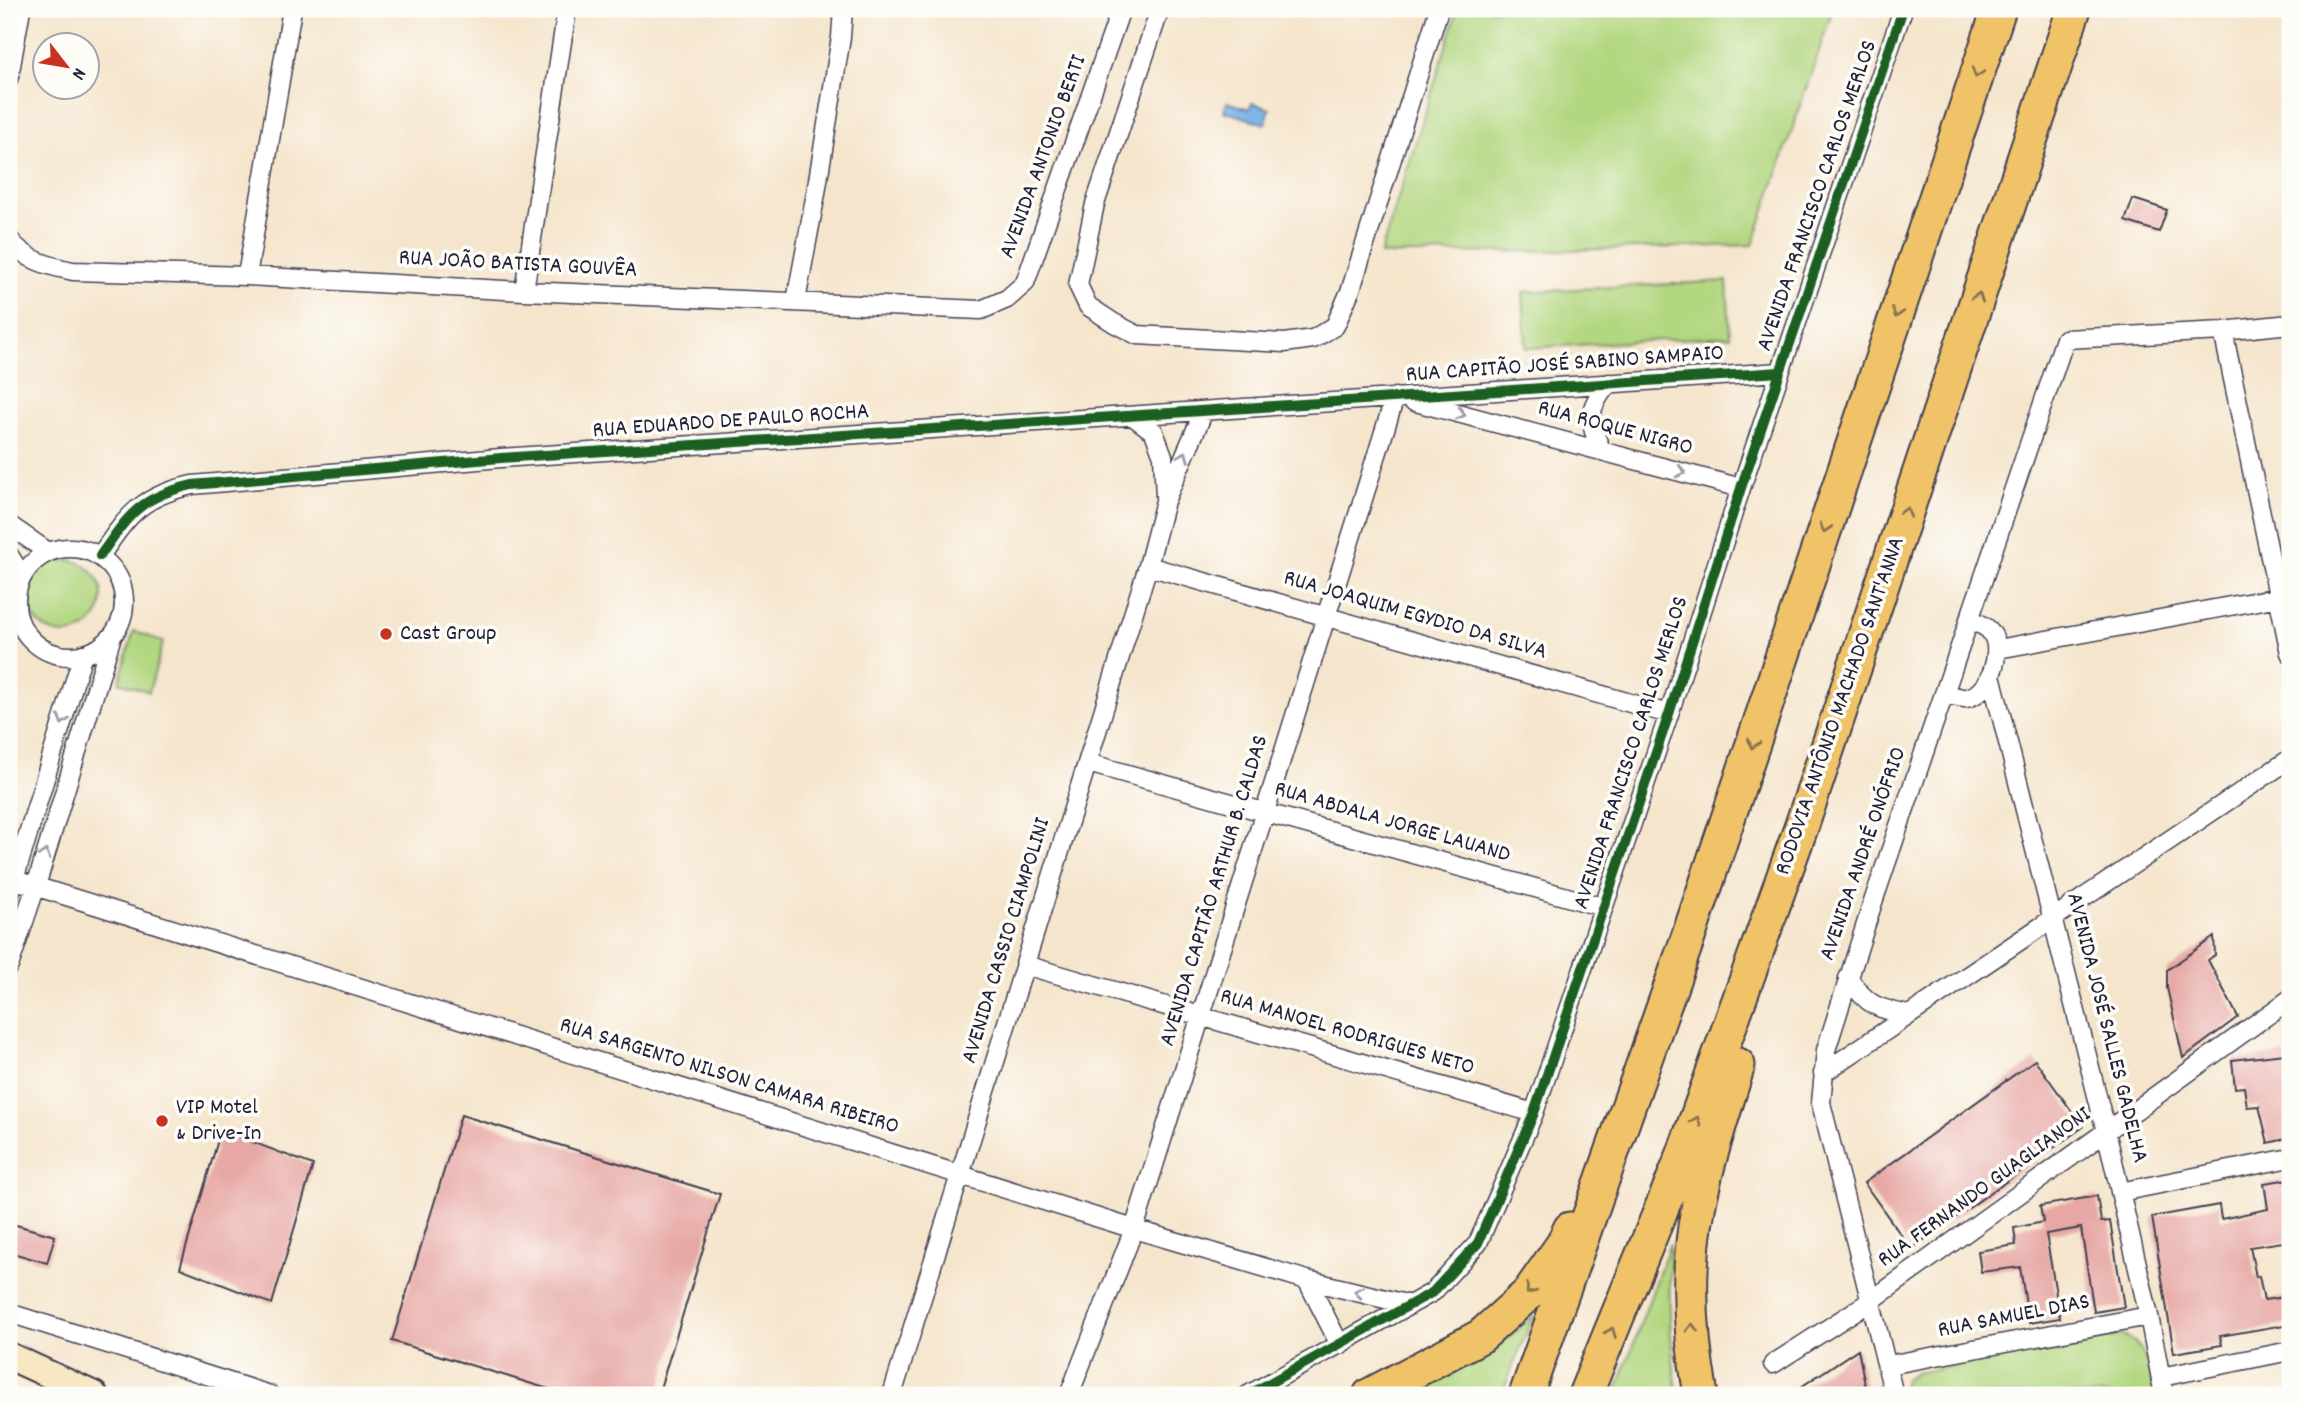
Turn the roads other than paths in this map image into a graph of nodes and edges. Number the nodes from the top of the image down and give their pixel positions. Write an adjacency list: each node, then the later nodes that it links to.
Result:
1 (21, 9): 11 (street)
2 (292, 9): 13 (street)
3 (567, 9): 15 (street)
4 (842, 9): 16 (street)
5 (1121, 9): 14 (street, AVENIDA ANTONIO BERTI)
6 (1160, 9): 7 (street)
7 (1439, 9)
8 (1903, 9): 19 (street, AVENIDA FRANCISCO CARLOS MERLOS)
9 (1998, 9): 60 (highway, one-way to 60)
10 (2074, 9): 49 (highway, RODOVIA ANTÔNIO MACHADO SANT'ANNA, one-way to 10)
11 (9, 77)
12 (9, 239): 13 (street, RUA JOÃO BATISTA GOUVÊA)
13 (247, 276): 15 (street, RUA JOÃO BATISTA GOUVÊA)
14 (1025, 282): 16 (street, RUA JOÃO BATISTA GOUVÊA)
15 (524, 291): 16 (street, RUA JOÃO BATISTA GOUVÊA)
16 (796, 301)
17 (2290, 324): 18 (street)
18 (2222, 331): 33 (street); 36 (street, AVENIDA ANDRÉ ONÓFRIO)
19 (1780, 372): 20 (street, RUA CAPITÃO JOSÉ SABINO SAMPAIO); 25 (street, AVENIDA FRANCISCO CARLOS MERLOS)
20 (1609, 383): 21 (street, RUA CAPITÃO JOSÉ SABINO SAMPAIO); 24 (street)
21 (1395, 397): 22 (street, RUA EDUARDO DE PAULO ROCHA); 24 (street, RUA ROQUE NIGRO, one-way to 24); 35 (street, AVENIDA CAPITÃO ARTHUR B. CALDAS)
22 (1203, 411): 23 (street, RUA EDUARDO DE PAULO ROCHA); 26 (street, one-way to 22)
23 (1134, 417): 26 (street); 30 (street, RUA EDUARDO DE PAULO ROCHA)
24 (1602, 451): 25 (street, RUA ROQUE NIGRO, one-way to 25)
25 (1741, 488): 45 (street, AVENIDA FRANCISCO CARLOS MERLOS)
26 (1165, 501): 31 (street, AVENIDA CASSIO CIAMPOLINI)
27 (9, 525): 28 (street)
28 (48, 552): 30 (street); 32 (street)
29 (9, 555): 32 (street)
30 (100, 556): 38 (street)
31 (1148, 566): 35 (street, RUA JOAQUIM EGYDIO DA SILVA); 47 (street, AVENIDA CASSIO CIAMPOLINI)
32 (22, 576): 34 (street)
33 (2284, 596): 40 (street); 41 (street)
34 (13, 613): 39 (street)
35 (1326, 617): 45 (street, RUA JOAQUIM EGYDIO DA SILVA); 48 (street, AVENIDA CAPITÃO ARTHUR B. CALDAS)
36 (1969, 619): 40 (street); 43 (street, AVENIDA ANDRÉ ONÓFRIO)
37 (9, 635): 39 (street)
38 (112, 636): 42 (street); 50 (street, one-way to 38)
39 (33, 642): 42 (street)
40 (1998, 649): 44 (street, AVENIDA JOSÉ SALLES GADELHA)
41 (2290, 653)
42 (83, 654): 51 (street, one-way to 51)
43 (1944, 693): 44 (street); 56 (street, AVENIDA ANDRÉ ONÓFRIO)
44 (1987, 693): 53 (street, AVENIDA JOSÉ SALLES GADELHA)
45 (1669, 714): 52 (street, AVENIDA FRANCISCO CARLOS MERLOS)
46 (2290, 759): 53 (street)
47 (1088, 763): 48 (street, RUA ABDALA JORGE LAUAND); 54 (street, AVENIDA CASSIO CIAMPOLINI)
48 (1265, 813): 52 (street, RUA ABDALA JORGE LAUAND); 59 (street, AVENIDA CAPITÃO ARTHUR B. CALDAS)
49 (1802, 825): 88 (highway, RODOVIA ANTÔNIO MACHADO SANT'ANNA, one-way to 49); 89 (highway, one-way to 49)
50 (36, 886): 51 (street, RUA SARGENTO NILSON CAMARA RIBEIRO); 55 (street); 65 (street, RUA SARGENTO NILSON CAMARA RIBEIRO)
51 (12, 888)
52 (1603, 907): 62 (street, AVENIDA FRANCISCO CARLOS MERLOS)
53 (2054, 917): 58 (street); 63 (street, AVENIDA JOSÉ SALLES GADELHA)
54 (1025, 965): 59 (street, RUA MANOEL RODRIGUES NETO); 65 (street, AVENIDA CASSIO CIAMPOLINI)
55 (9, 966)
56 (1848, 978): 58 (street); 61 (street, AVENIDA ANDRÉ ONÓFRIO)
57 (2290, 999): 63 (street, RUA FERNANDO GUAGLIANONI)
58 (1908, 1015): 61 (street)
59 (1201, 1016): 62 (street, RUA MANOEL RODRIGUES NETO); 67 (street, AVENIDA CAPITÃO ARTHUR B. CALDAS)
60 (1647, 1054): 86 (highway, one-way to 86); 87 (highway)
61 (1823, 1073): 69 (street, AVENIDA ANDRÉ ONÓFRIO)
62 (1534, 1113): 70 (street, AVENIDA FRANCISCO CARLOS MERLOS)
63 (2106, 1130): 66 (street, AVENIDA JOSÉ SALLES GADELHA); 69 (street, RUA FERNANDO GUAGLIANONI)
64 (2290, 1158): 66 (street)
65 (960, 1175): 67 (street, RUA SARGENTO NILSON CAMARA RIBEIRO); 82 (street, AVENIDA CASSIO CIAMPOLINI)
66 (2120, 1192): 72 (street, AVENIDA JOSÉ SALLES GADELHA)
67 (1134, 1229): 68 (street, RUA SARGENTO NILSON CAMARA RIBEIRO); 78 (street, AVENIDA CAPITÃO ARTHUR B. CALDAS)
68 (1307, 1280): 70 (street, RUA SARGENTO NILSON CAMARA RIBEIRO, one-way to 68); 73 (street)
69 (1872, 1300): 76 (street, RUA FERNANDO GUAGLIANONI); 77 (street, AVENIDA ANDRÉ ONÓFRIO)
70 (1410, 1305): 73 (street, AVENIDA FRANCISCO CARLOS MERLOS)
71 (9, 1313): 81 (street)
72 (2149, 1316): 77 (street, RUA SAMUEL DIAS); 79 (street, AVENIDA JOSÉ SALLES GADELHA)
73 (1340, 1345): 85 (street, AVENIDA FRANCISCO CARLOS MERLOS)
74 (2290, 1352): 79 (street)
75 (9, 1356): 80 (main road)
76 (1773, 1364)
77 (1888, 1365): 90 (street, AVENIDA ANDRÉ ONÓFRIO)
78 (1081, 1366): 83 (street, AVENIDA CAPITÃO ARTHUR B. CALDAS); 84 (street)
79 (2161, 1377): 91 (street, AVENIDA JOSÉ SALLES GADELHA)
80 (94, 1395)
81 (270, 1395)
82 (892, 1395)
83 (1069, 1395)
84 (1080, 1395)
85 (1248, 1395)
86 (1370, 1395)
87 (1527, 1395)
88 (1585, 1395)
89 (1701, 1395)
90 (1894, 1395)
91 (2164, 1395)

